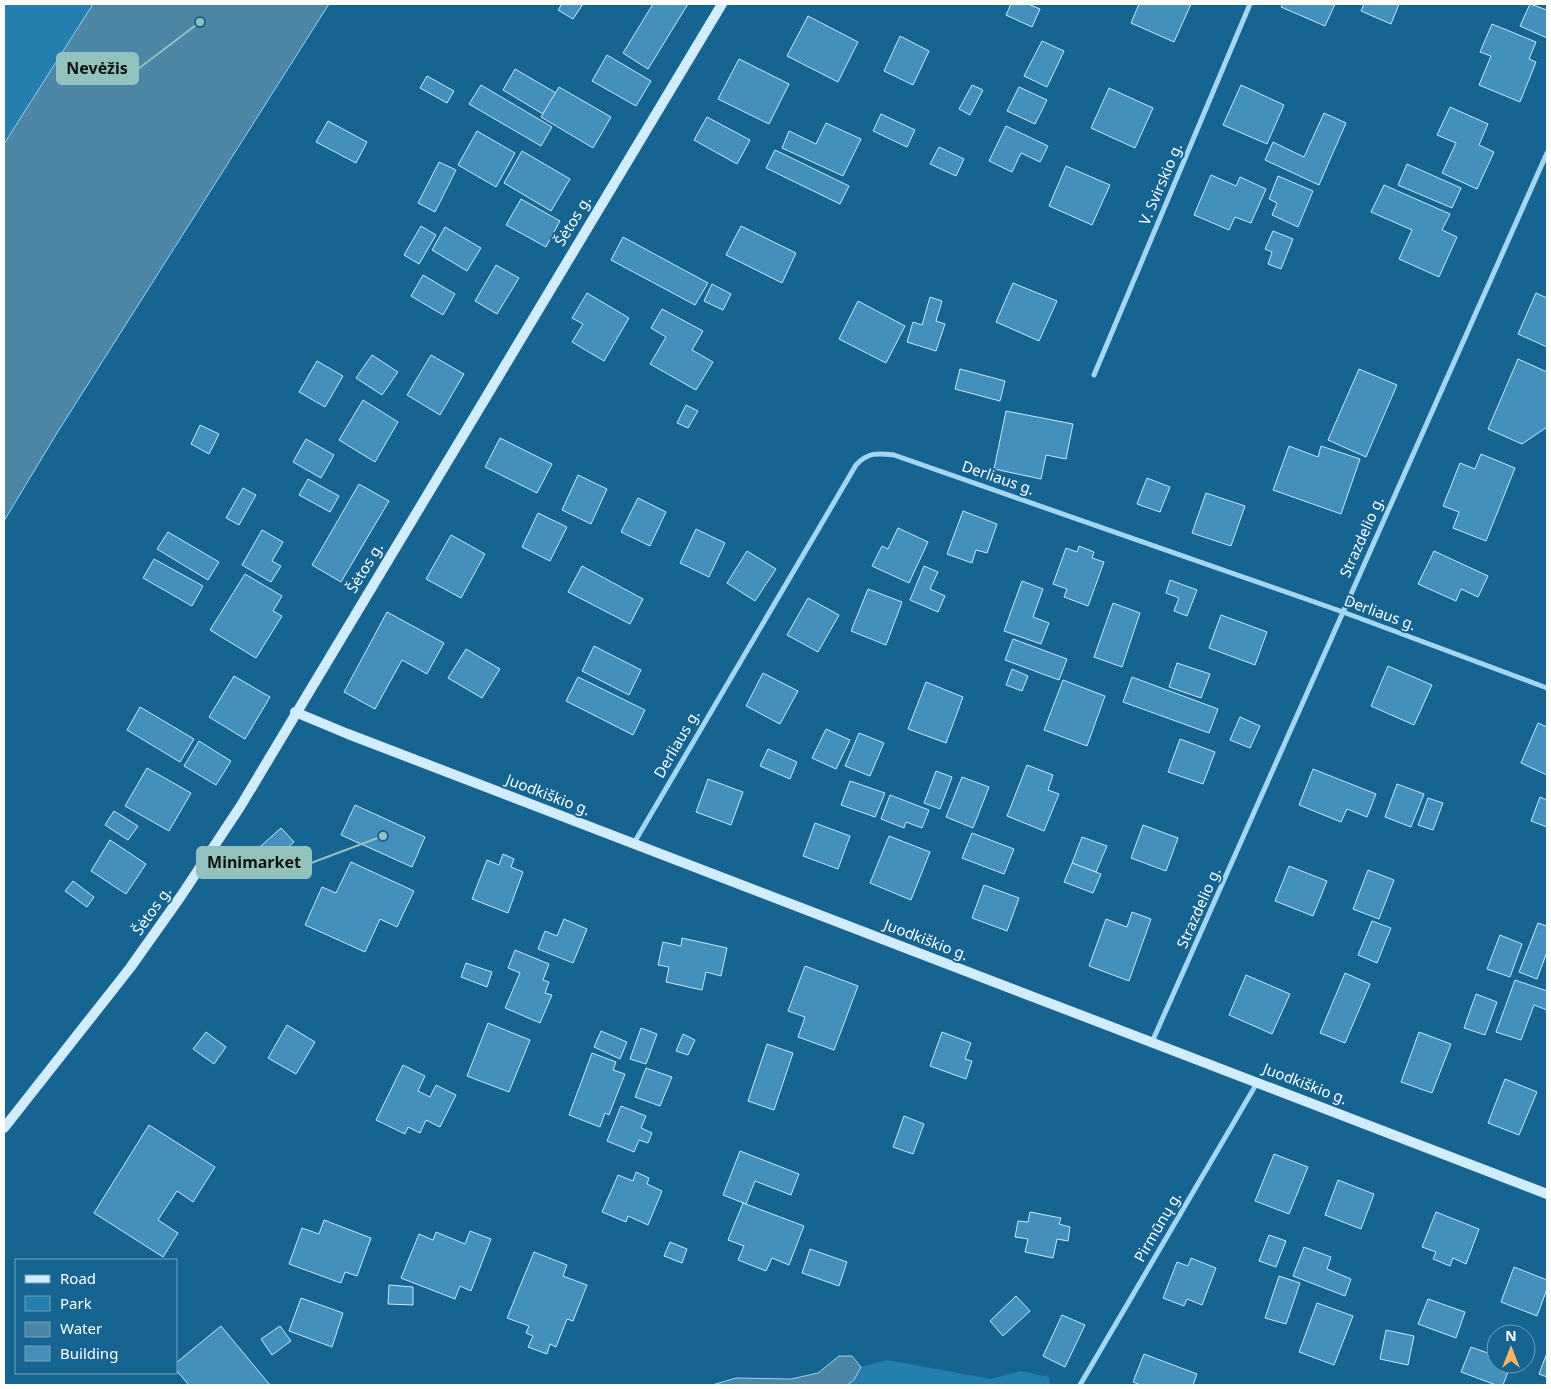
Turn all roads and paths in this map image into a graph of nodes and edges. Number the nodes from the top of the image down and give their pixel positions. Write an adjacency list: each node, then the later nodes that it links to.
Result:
1 (722, 4): 7 (street, Šėtos g.)
2 (1250, 4): 4 (street, V. Svirskio g.)
3 (1547, 153): 5 (street, Strazdelio g.)
4 (1094, 375)
5 (1343, 612): 6 (street, Derliaus g.); 8 (street, Derliaus g.); 9 (street, Strazdelio g.)
6 (1547, 688)
7 (295, 712): 8 (street, Juodkiškio g.); 11 (street, Šėtos g.)
8 (634, 844): 9 (street, Juodkiškio g.)
9 (1152, 1042): 10 (street, Juodkiškio g.)
10 (1257, 1082): 12 (street, Juodkiškio g.); 13 (street, Pirmūnų g.)
11 (4, 1128)
12 (1547, 1194)
13 (1080, 1385)

